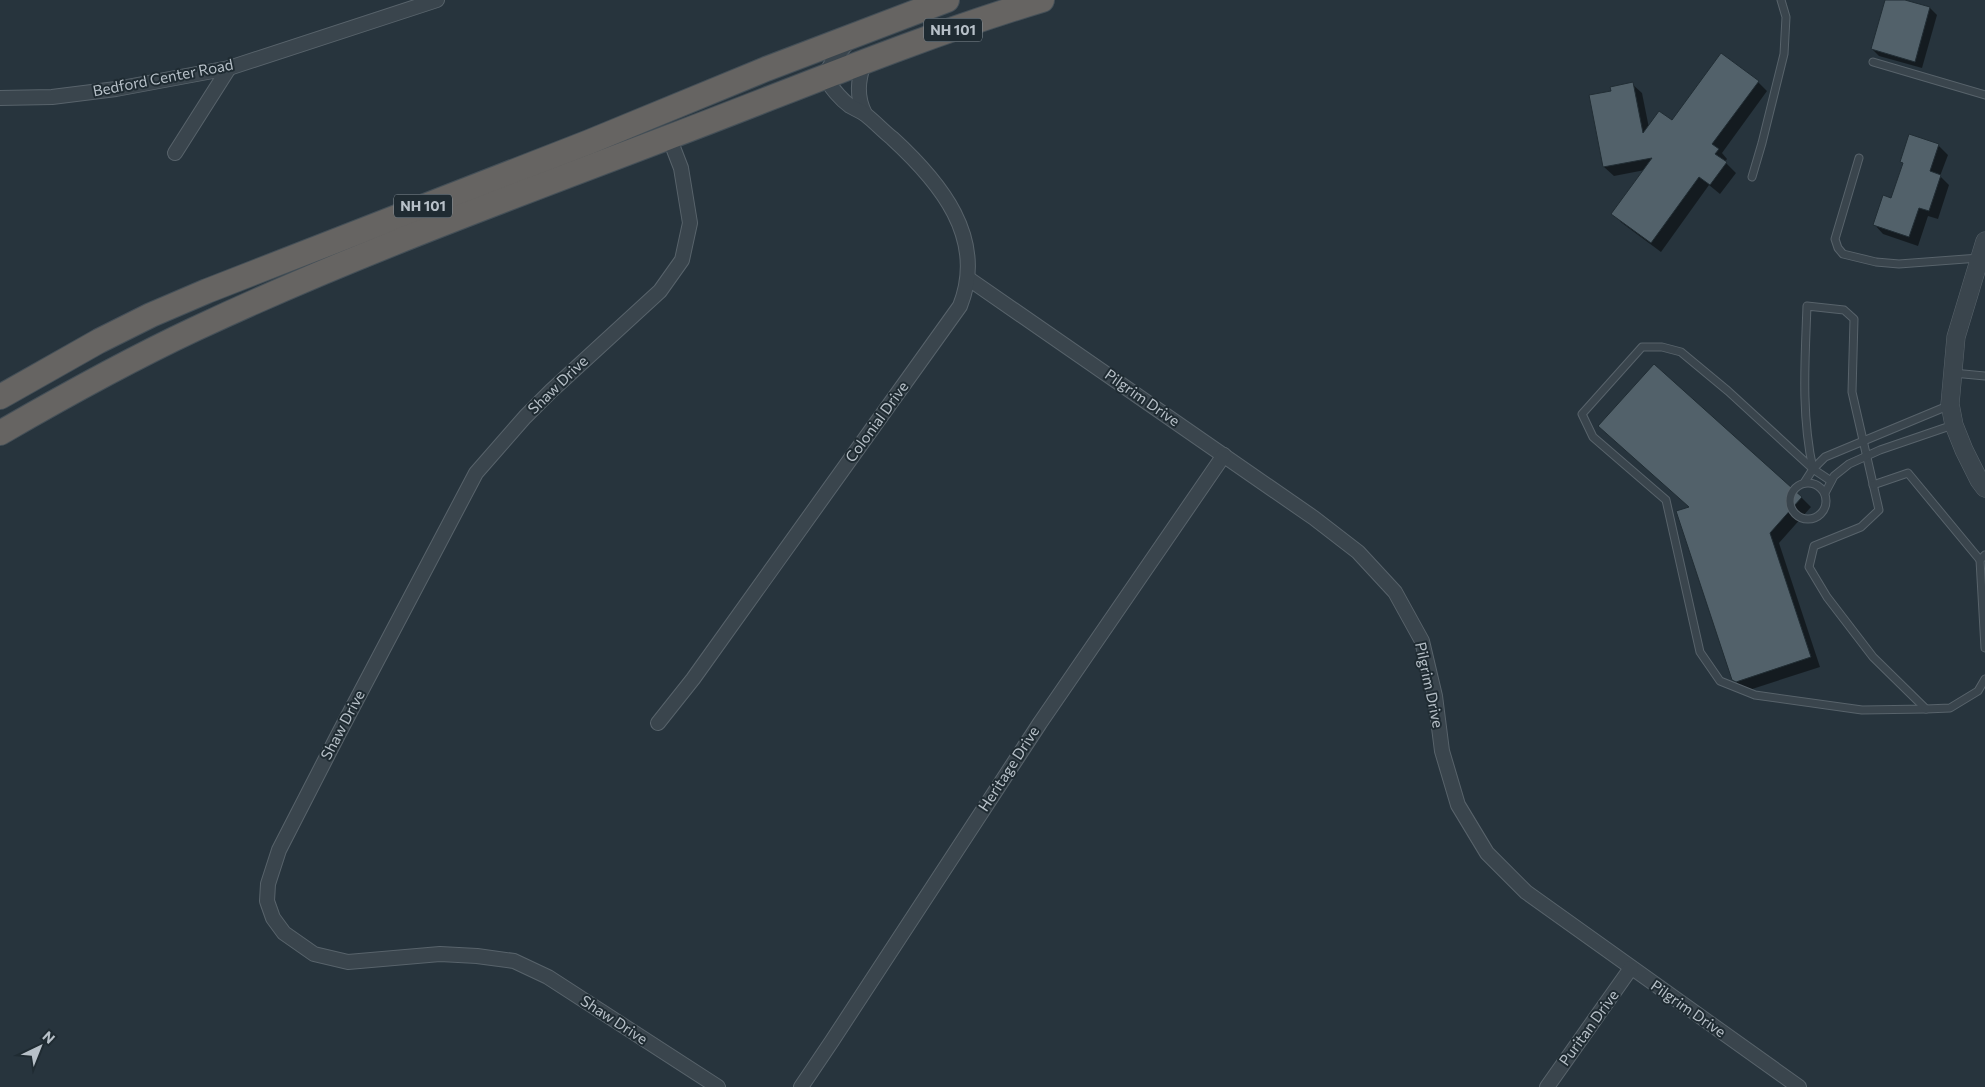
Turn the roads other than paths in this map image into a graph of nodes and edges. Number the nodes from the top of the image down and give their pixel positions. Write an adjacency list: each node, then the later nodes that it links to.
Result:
1 (437, 0): 8 (street, Bedford Center Road)
2 (947, 0): 5 (highway, NH 101)
3 (1042, 0): 6 (highway, NH 101)
4 (1780, 0): 16 (lane)
5 (855, 35): 9 (street); 22 (highway, NH 101)
6 (864, 62): 9 (highway, NH 101); 12 (street)
7 (1873, 62): 10 (lane)
8 (229, 68): 11 (street, Bedford Center Road); 14 (street)
9 (824, 77): 12 (street, Colonial Drive); 13 (highway, NH 101)
10 (1985, 95)
11 (0, 98)
12 (865, 114): 19 (street, Colonial Drive)
13 (670, 137): 25 (highway, NH 101); 41 (street, Shaw Drive)
14 (174, 153)
15 (1858, 158): 18 (lane)
16 (1752, 178)
17 (1985, 241): 18 (street)
18 (1980, 258): 20 (street)
19 (969, 279): 27 (street, Pilgrim Drive); 39 (street, Colonial Drive)
20 (1953, 373): 21 (lane); 23 (street)
21 (1985, 376)
22 (0, 397)
23 (1950, 404): 24 (street); 26 (lane)
24 (1954, 425): 28 (lane); 33 (street)
25 (0, 433)
26 (1862, 441): 28 (lane); 29 (lane); 29 (lane)
27 (1224, 455): 40 (street, Pilgrim Drive); 42 (street, Heritage Drive)
28 (1866, 456): 30 (lane); 32 (lane)
29 (1813, 469): 30 (lane); 31 (lane); 38 (lane)
30 (1831, 481): 34 (lane)
31 (1804, 484): 34 (lane); 34 (lane)
32 (1873, 485): 35 (lane); 38 (lane)
33 (1985, 488)
34 (1824, 493)
35 (1983, 557): 36 (lane)
36 (1985, 648)
37 (1985, 679): 38 (lane)
38 (1926, 709)
39 (658, 723)
40 (1631, 968): 43 (street, Puritan Drive); 44 (street, Pilgrim Drive)
41 (718, 1087)
42 (801, 1087)
43 (1547, 1087)
44 (1799, 1087)

